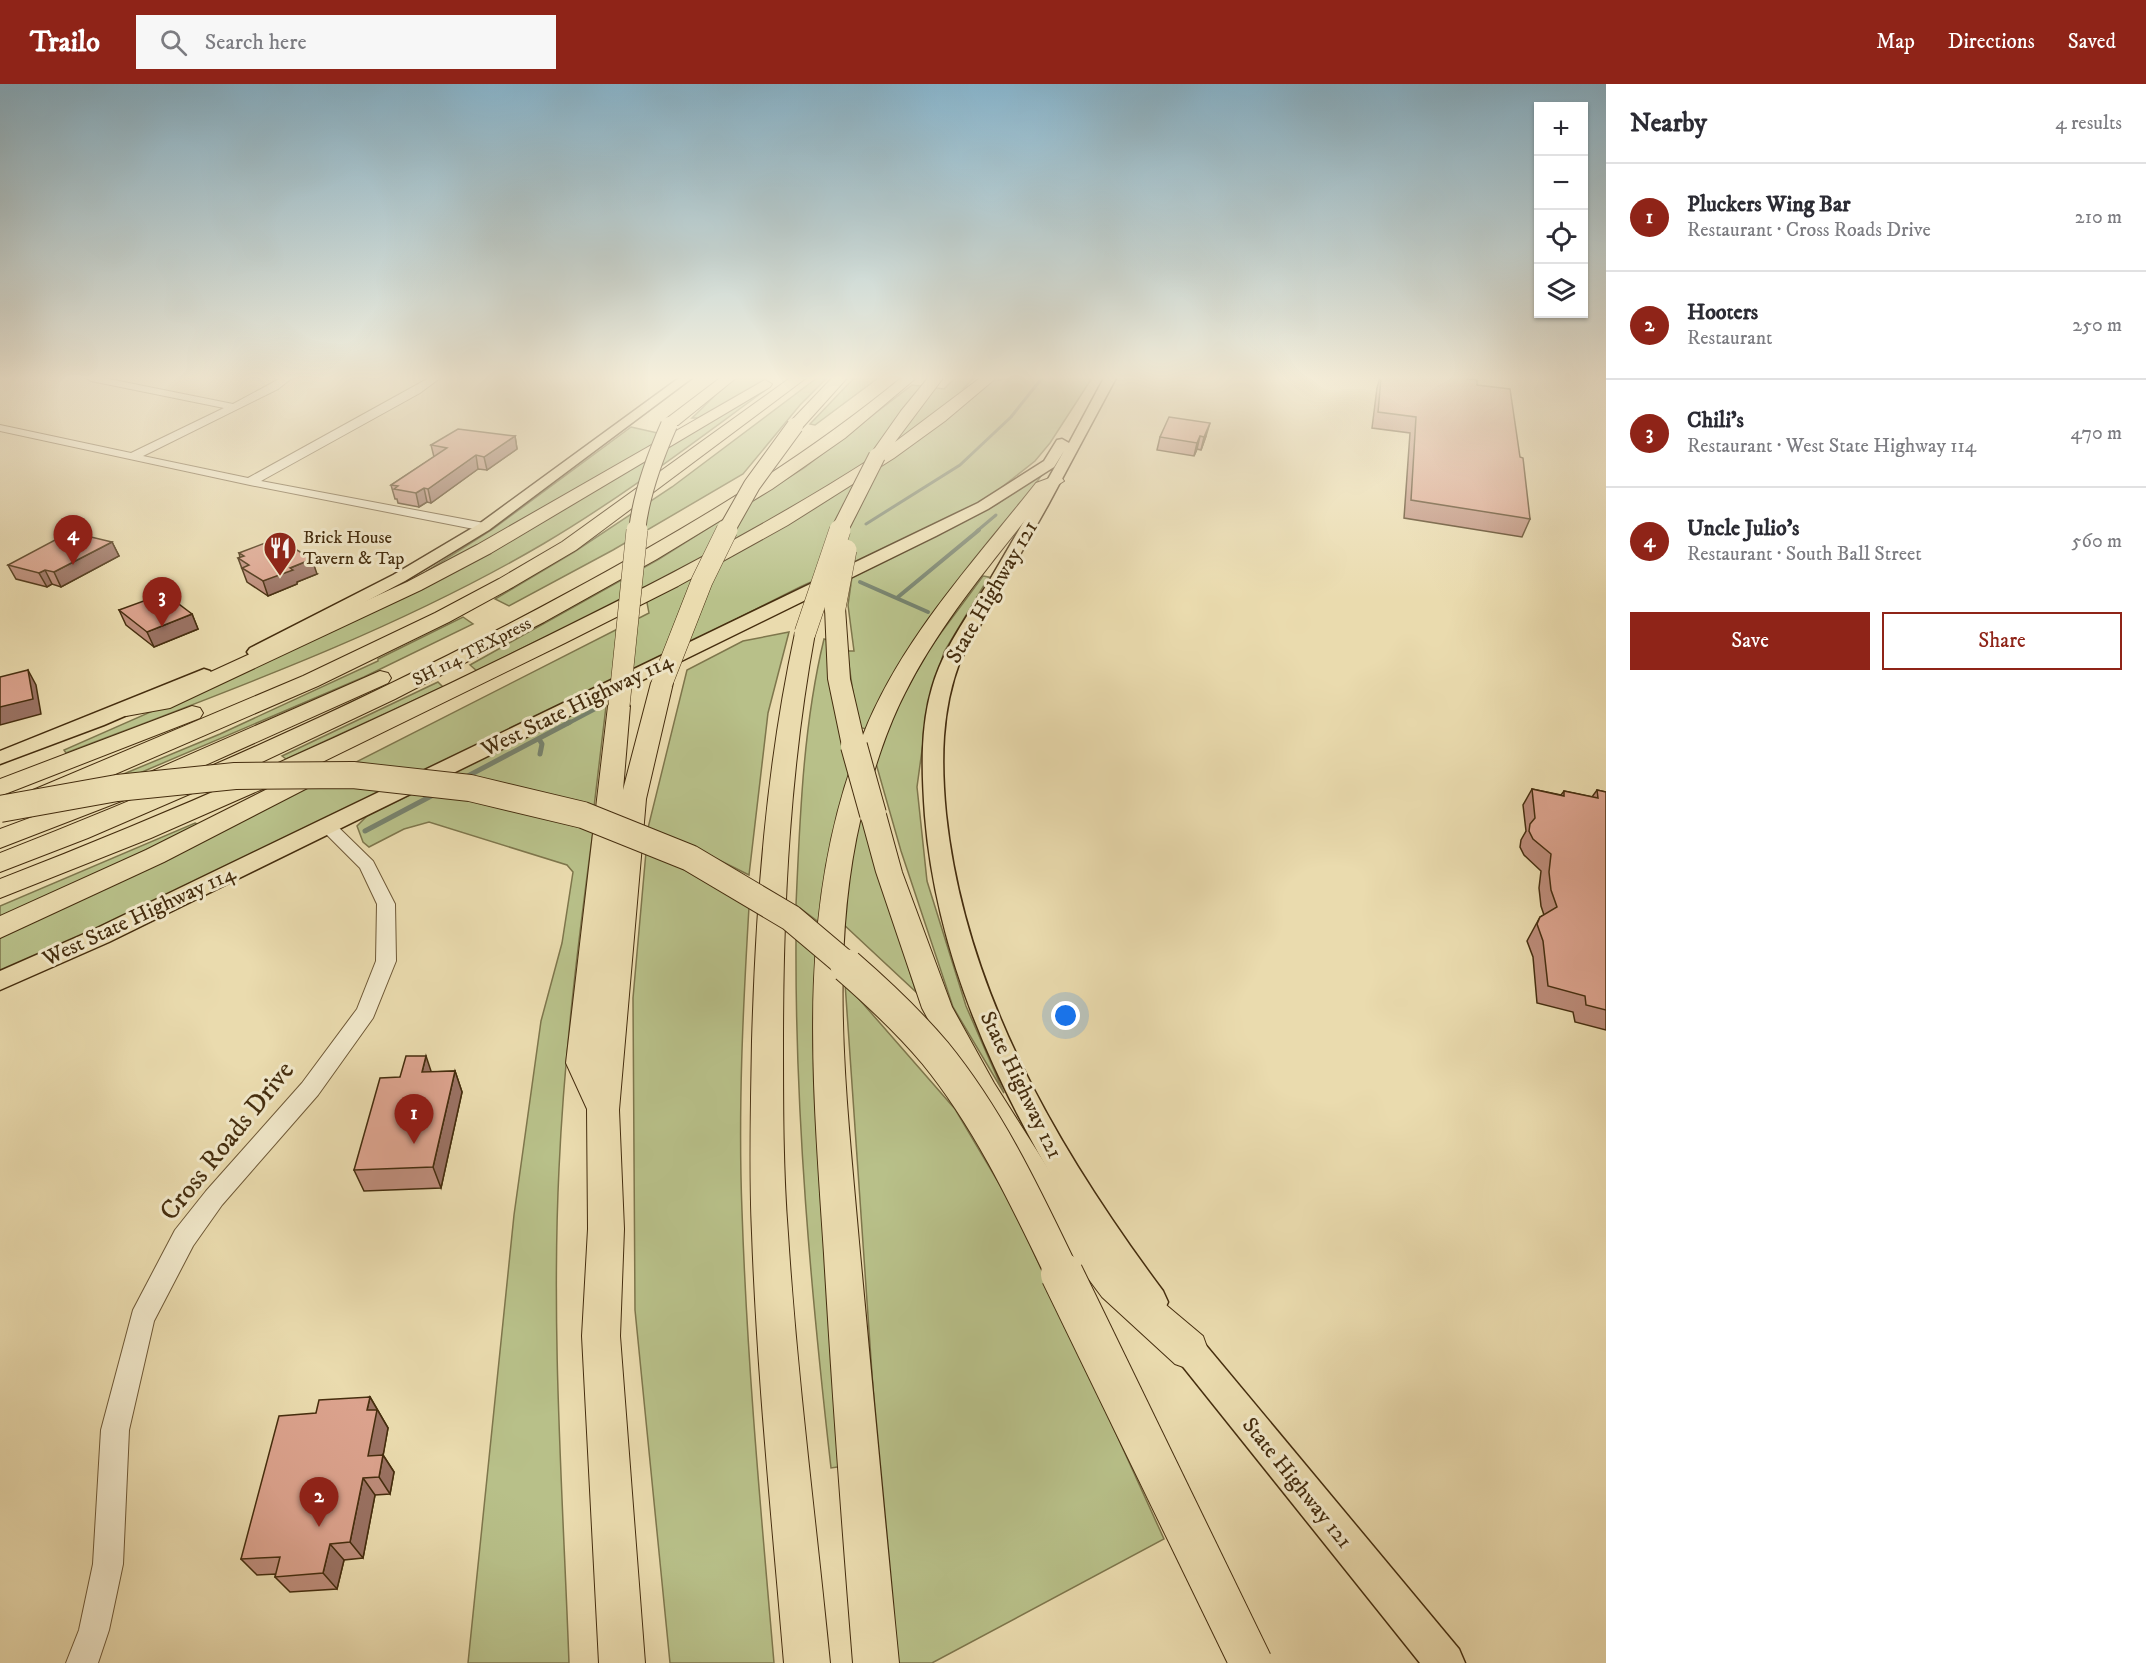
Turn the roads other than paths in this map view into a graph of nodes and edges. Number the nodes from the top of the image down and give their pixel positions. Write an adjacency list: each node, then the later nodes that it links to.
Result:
1 (114, 452): 15 (street)
2 (144, 452): 15 (street)
3 (305, 452): 18 (street)
4 (586, 452): 20 (main road)
5 (650, 452): 22 (highway)
6 (657, 452): 34 (highway, bridge)
7 (698, 452): 19 (highway)
8 (776, 452): 34 (highway, bridge)
9 (790, 452): 29 (highway, SH 114 TEXpress)
10 (814, 452): 30 (highway, SH 114 TEXpress)
11 (880, 452): 16 (highway)
12 (893, 452): 21 (highway)
13 (1056, 452): 28 (main road, West State Highway 114)
14 (1071, 452): 17 (main road, State Highway 121)
15 (135, 456): 18 (street)
16 (877, 456): 35 (highway, bridge); 38 (highway, bridge)
17 (1055, 481): 35 (main road, State Highway 121); 39 (highway)
18 (250, 482): 20 (street)
19 (624, 506): 26 (highway); 27 (highway)
20 (483, 527): 22 (main road)
21 (621, 607): 31 (highway); 32 (highway)
22 (126, 709): 23 (main road)
23 (66, 733): 24 (main road); 25 (main road)
24 (0, 758)
25 (0, 772)
26 (0, 788)
27 (0, 811): 40 (highway, bridge)
28 (326, 825): 33 (main road, West State Highway 114); 36 (street, Cross Roads Drive)
29 (0, 839)
30 (0, 863)
31 (0, 889)
32 (0, 928)
33 (0, 981)
34 (603, 1110): 37 (highway)
35 (1189, 1350): 41 (main road, State Highway 121)
36 (82, 1663)
37 (622, 1663)
38 (807, 1663)
39 (876, 1663)
40 (1251, 1663)
41 (1445, 1663)

